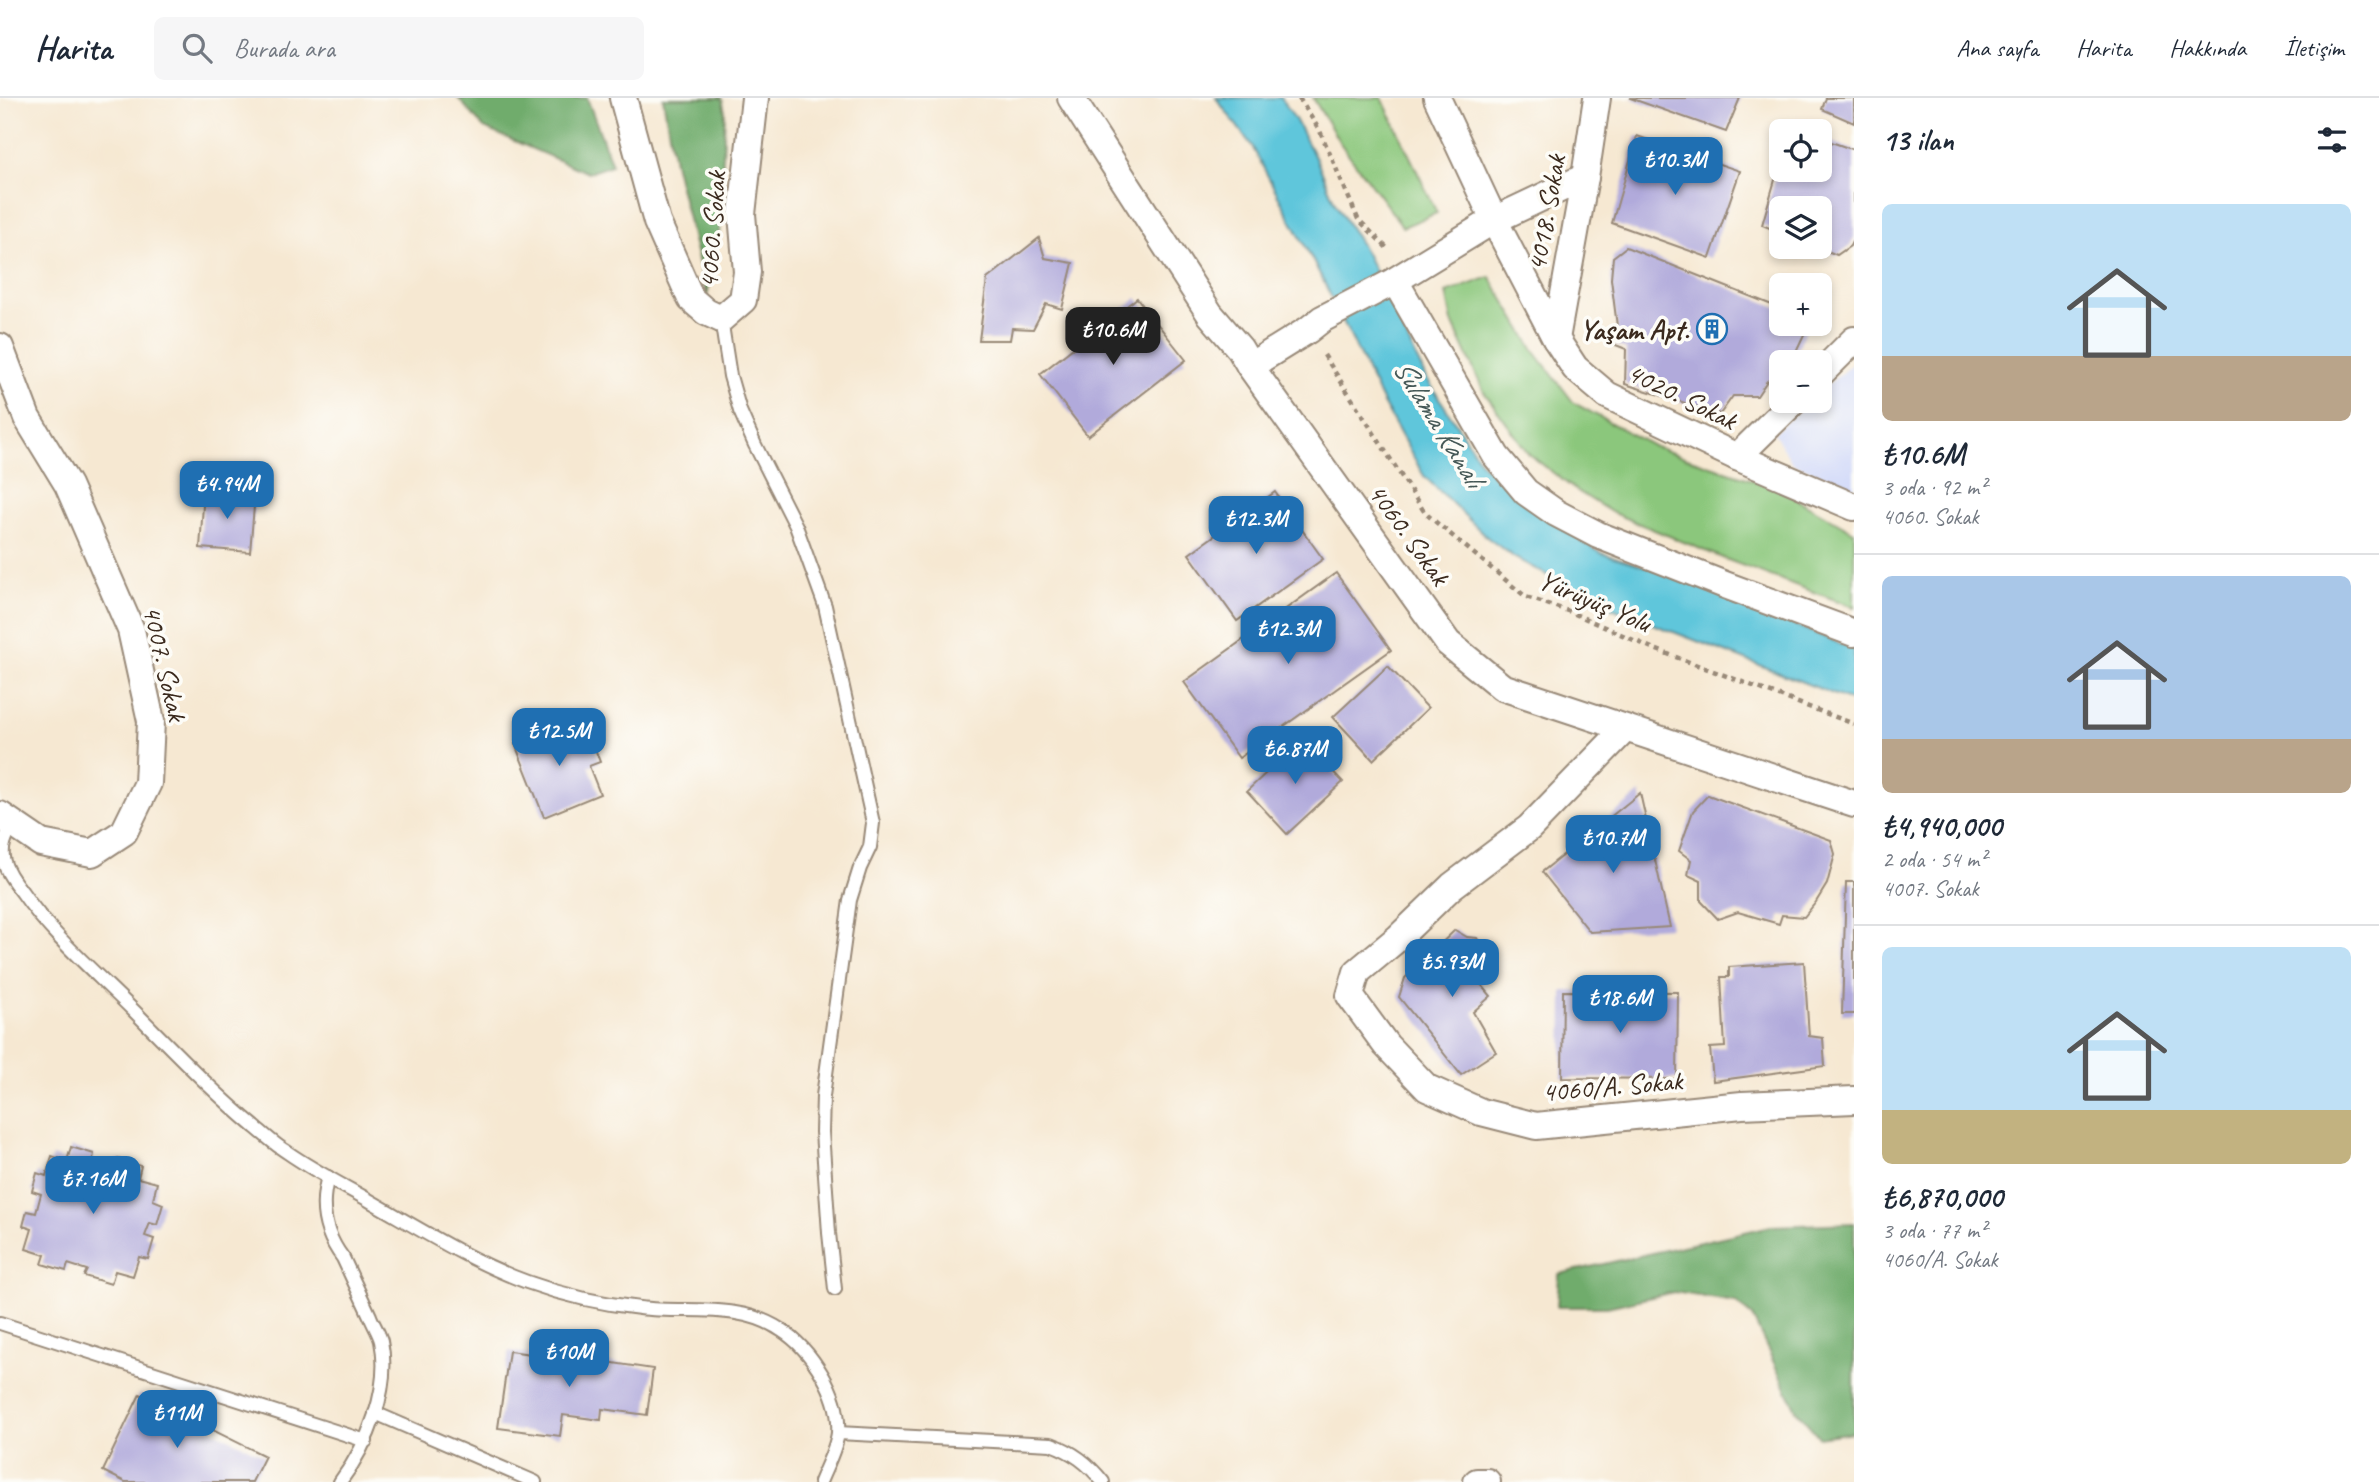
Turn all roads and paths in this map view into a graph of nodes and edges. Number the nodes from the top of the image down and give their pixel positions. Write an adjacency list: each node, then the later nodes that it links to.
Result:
1 (623, 98): 10 (street, 4060. Sokak)
2 (755, 98): 10 (street, 4060. Sokak)
3 (1071, 98): 16 (street, 4060. Sokak)
4 (1299, 98): 9 (path)
5 (1437, 98): 8 (street, 4020. Sokak)
6 (1597, 98): 7 (street, 4018. Sokak)
7 (1585, 177): 8 (street); 12 (street, 4018. Sokak)
8 (1494, 220): 9 (street); 12 (street, 4020. Sokak)
9 (1398, 278): 11 (street); 20 (street)
10 (721, 319): 27 (lane)
11 (1315, 324): 16 (street); 21 (path, Yürüyüş Yolu)
12 (1556, 339): 18 (street, 4020. Sokak)
13 (1854, 340): 15 (street)
14 (0, 347): 24 (street, 4007. Sokak)
15 (1832, 362)
16 (1250, 366): 22 (street, 4060. Sokak)
17 (1782, 413): 18 (street)
18 (1737, 457): 19 (street, 4020. Sokak)
19 (1854, 507)
20 (1854, 633)
21 (1854, 724)
22 (1625, 729): 23 (street, 4060. Sokak); 25 (street, 4060/A. Sokak)
23 (1854, 804)
24 (7, 820): 26 (lane)
25 (1854, 1100)
26 (328, 1177): 29 (lane); 30 (lane)
27 (835, 1289)
28 (0, 1323): 31 (lane)
29 (375, 1413): 31 (lane); 33 (lane)
30 (838, 1433): 34 (lane); 35 (lane)
31 (366, 1441): 32 (lane)
32 (340, 1482)
33 (535, 1482)
34 (820, 1482)
35 (1103, 1482)
36 (1477, 1482): 37 (street)
37 (1487, 1482)

